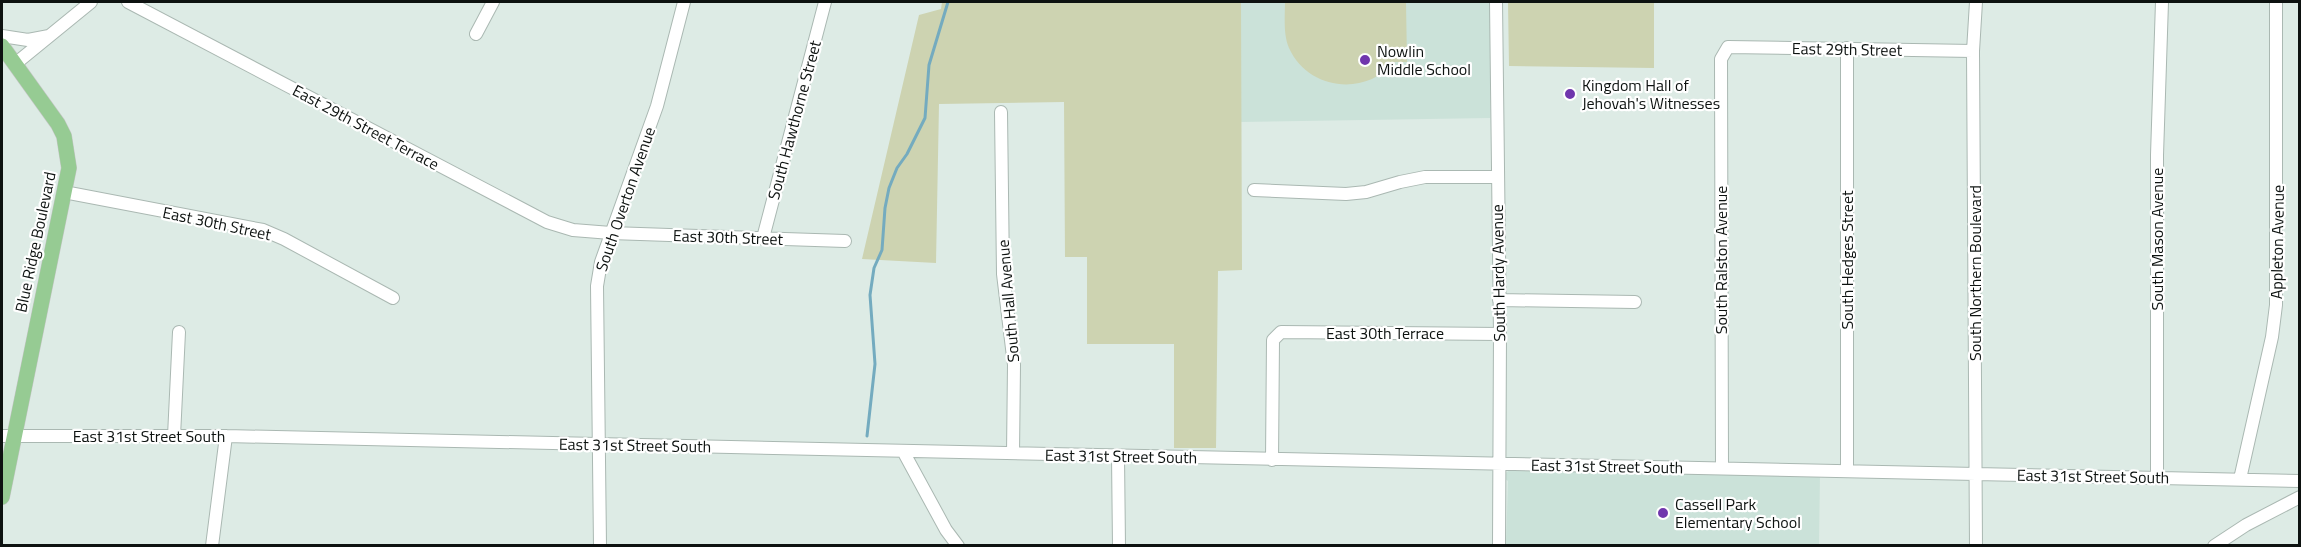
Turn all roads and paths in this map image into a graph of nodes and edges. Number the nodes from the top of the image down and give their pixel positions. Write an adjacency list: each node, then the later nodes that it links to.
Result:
1 (91, 2): 12 (street)
2 (128, 2): 22 (street, East 29th Street Terrace)
3 (493, 2): 10 (street)
4 (684, 2): 22 (street, South Overton Avenue)
5 (825, 2): 23 (street, South Hawthorne Street)
6 (1496, 2): 19 (street, South Hardy Avenue)
7 (1976, 2): 15 (street, South Northern Boulevard)
8 (2162, 2): 42 (street, South Mason Avenue)
9 (2276, 2): 43 (street, Appleton Avenue)
10 (476, 34)
11 (2, 36): 12 (street)
12 (50, 36): 17 (street)
13 (2, 46): 17 (main road, Blue Ridge Boulevard)
14 (1847, 48): 15 (street, East 29th Street); 16 (street, East 29th Street); 40 (street, South Hedges Street)
15 (1973, 51): 41 (street, South Northern Boulevard)
16 (1723, 53): 39 (street, South Ralston Avenue)
17 (15, 64): 21 (main road, Blue Ridge Boulevard)
18 (1001, 112): 35 (street, South Hall Avenue)
19 (1497, 177): 20 (street); 26 (street, South Hardy Avenue)
20 (1254, 190)
21 (64, 192): 25 (street, East 30th Street); 30 (main road, Blue Ridge Boulevard)
22 (611, 233): 23 (street, East 30th Street); 33 (street, South Overton Avenue)
23 (763, 237): 24 (street, East 30th Street)
24 (845, 242)
25 (393, 298)
26 (1499, 300): 27 (street); 29 (street, South Hardy Avenue)
27 (1635, 302)
28 (179, 332): 31 (street)
29 (1500, 334): 37 (street, East 30th Terrace); 38 (street, South Hardy Avenue)
30 (7, 436): 31 (street, East 31st Street South); 45 (main road, Blue Ridge Boulevard)
31 (174, 436): 32 (street, East 31st Street South)
32 (226, 436): 33 (street, East 31st Street South); 47 (street)
33 (600, 444): 34 (street, East 31st Street South); 48 (street, South Overton Avenue)
34 (903, 451): 35 (street, East 31st Street South); 49 (street)
35 (1013, 453): 36 (street, East 31st Street South)
36 (1118, 456): 37 (street, East 31st Street South); 50 (street)
37 (1272, 460): 38 (street, East 31st Street South)
38 (1499, 464): 39 (street, East 31st Street South); 51 (street, South Hardy Avenue)
39 (1722, 468): 40 (street, East 31st Street South)
40 (1847, 471): 41 (street, East 31st Street South)
41 (1976, 474): 42 (street, East 31st Street South); 52 (street, South Northern Boulevard)
42 (2157, 477): 43 (street, East 31st Street South)
43 (2240, 479): 44 (street, East 31st Street South)
44 (2300, 482)
45 (2, 497)
46 (2300, 497): 53 (street)
47 (212, 546)
48 (600, 546)
49 (958, 546)
50 (1119, 546)
51 (1499, 546)
52 (1976, 546)
53 (2214, 546)

